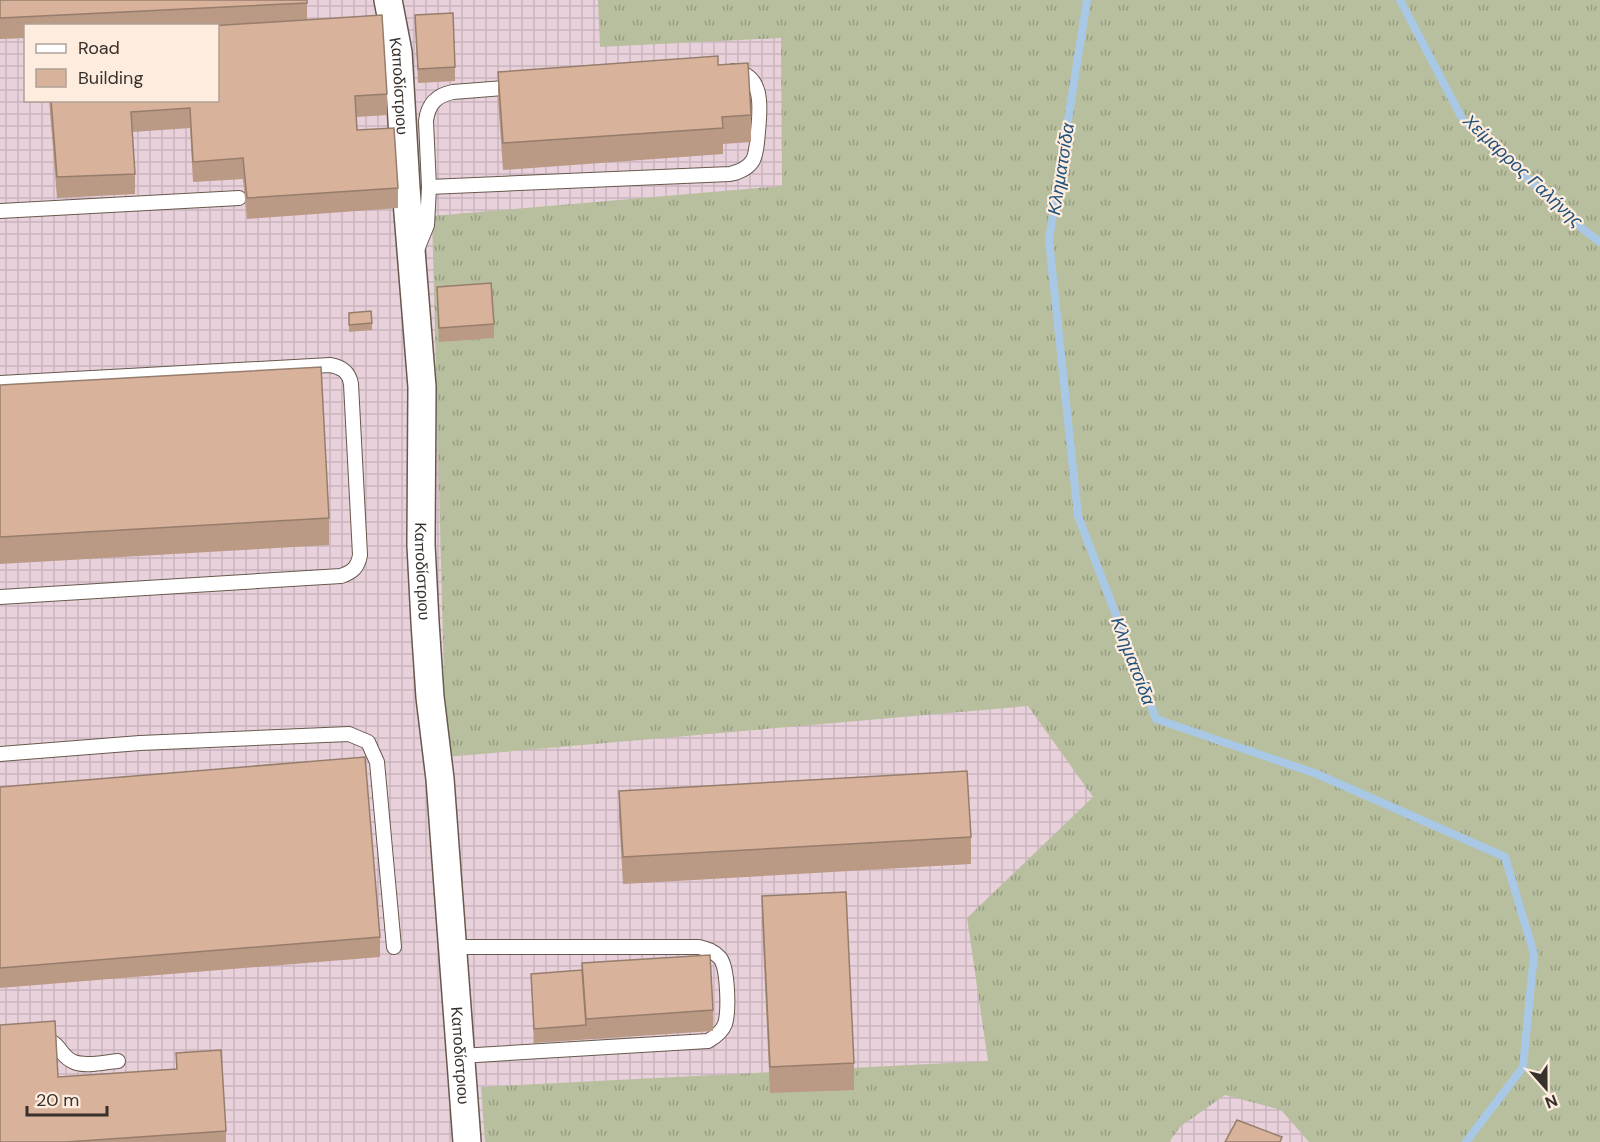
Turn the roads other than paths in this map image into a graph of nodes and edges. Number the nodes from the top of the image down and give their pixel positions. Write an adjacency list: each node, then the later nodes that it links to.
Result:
1 (388, 0): 7 (street, Καποδίστριου)
2 (718, 72): 4 (lane)
3 (534, 86): 4 (lane)
4 (429, 187): 7 (lane)
5 (239, 198): 6 (lane)
6 (0, 211)
7 (413, 259): 12 (street, Καποδίστριου)
8 (0, 383): 9 (lane)
9 (0, 597)
10 (0, 754): 11 (lane)
11 (394, 946)
12 (452, 947): 14 (street, Καποδίστριου); 14 (lane)
13 (31, 1040): 15 (lane)
14 (460, 1056): 16 (street, Καποδίστριου)
15 (118, 1061)
16 (467, 1142)

